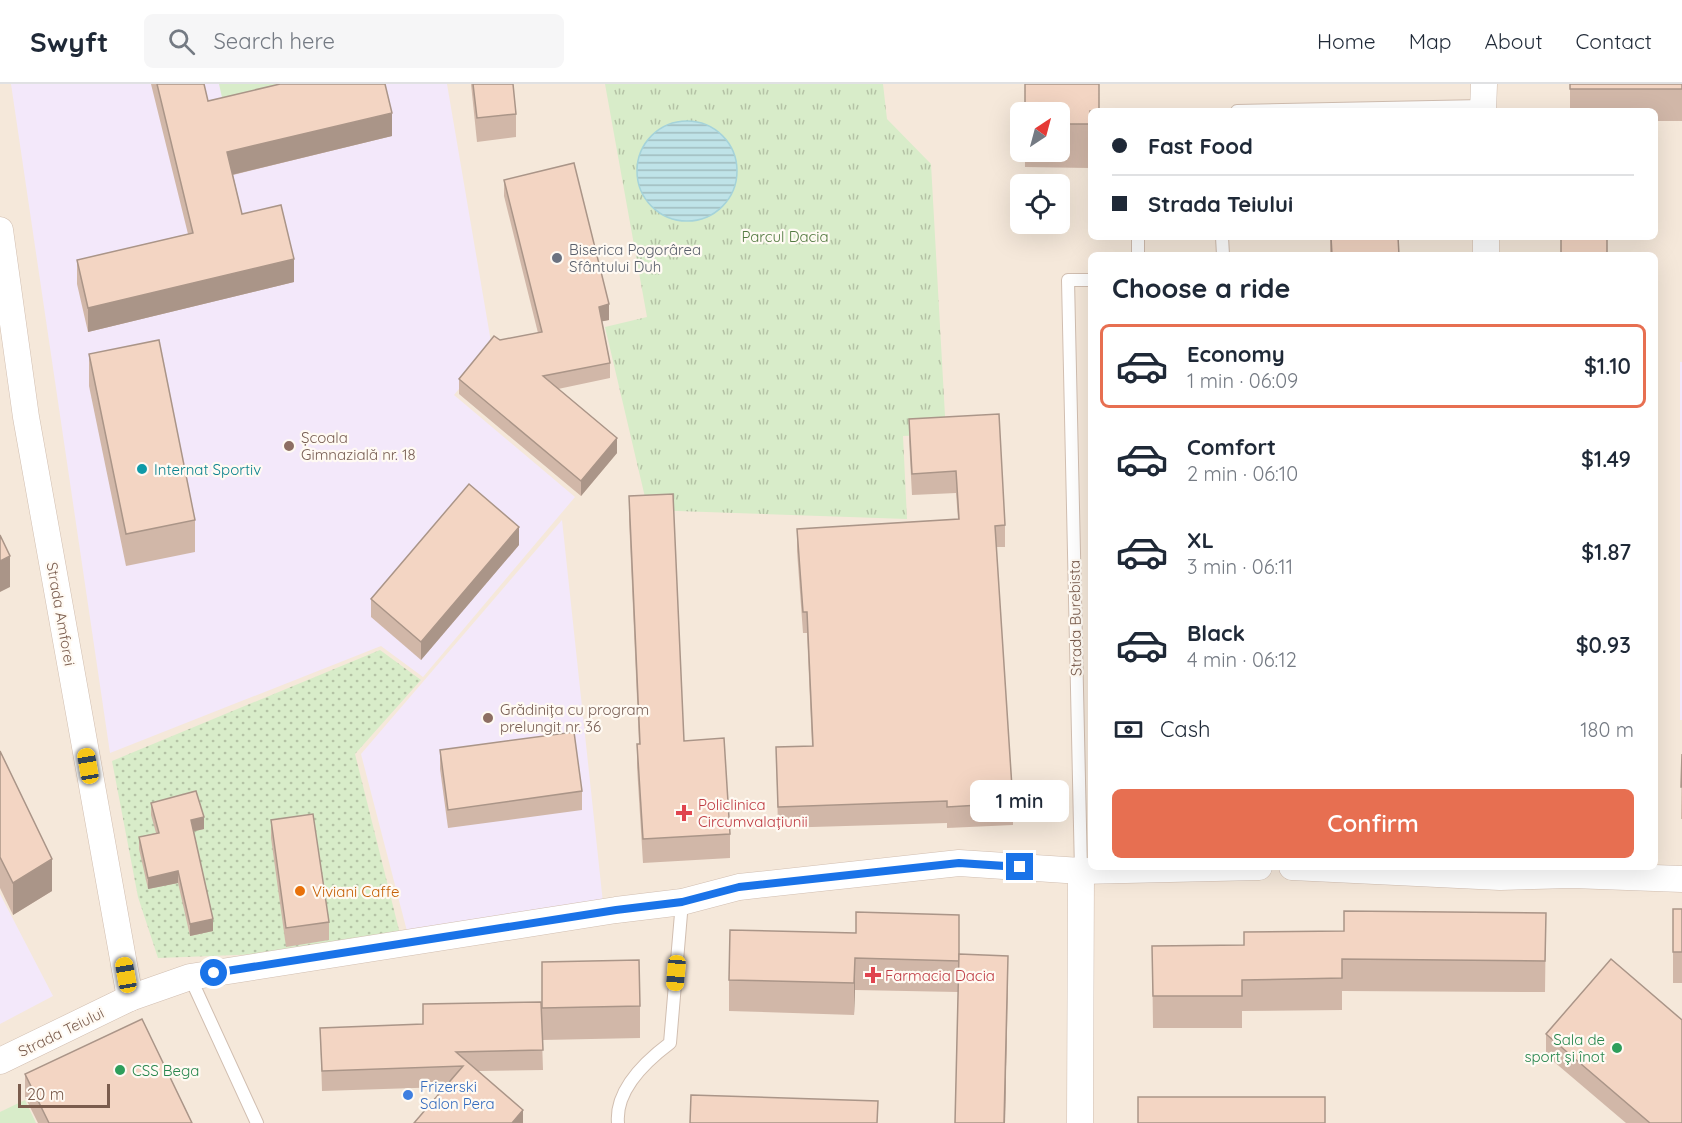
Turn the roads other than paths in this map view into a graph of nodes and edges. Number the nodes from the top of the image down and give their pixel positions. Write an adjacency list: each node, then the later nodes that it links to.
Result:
1 (1483, 100): 2 (lane)
2 (1304, 108)
3 (0, 230): 12 (street, Strada Amforei)
4 (1088, 280): 7 (lane, Strada Burebista)
5 (1152, 870): 7 (street, Strada Teiului)
6 (1417, 870): 8 (street)
7 (1081, 872): 10 (street, Strada Teiului); 16 (street, Strada Burebista)
8 (1500, 872): 9 (street)
9 (1682, 879)
10 (682, 902): 11 (street, Strada Teiului); 15 (lane)
11 (190, 977): 12 (street, Strada Teiului); 14 (lane)
12 (130, 998): 13 (street, Strada Teiului)
13 (0, 1061)
14 (257, 1123)
15 (618, 1123)
16 (1080, 1123)

